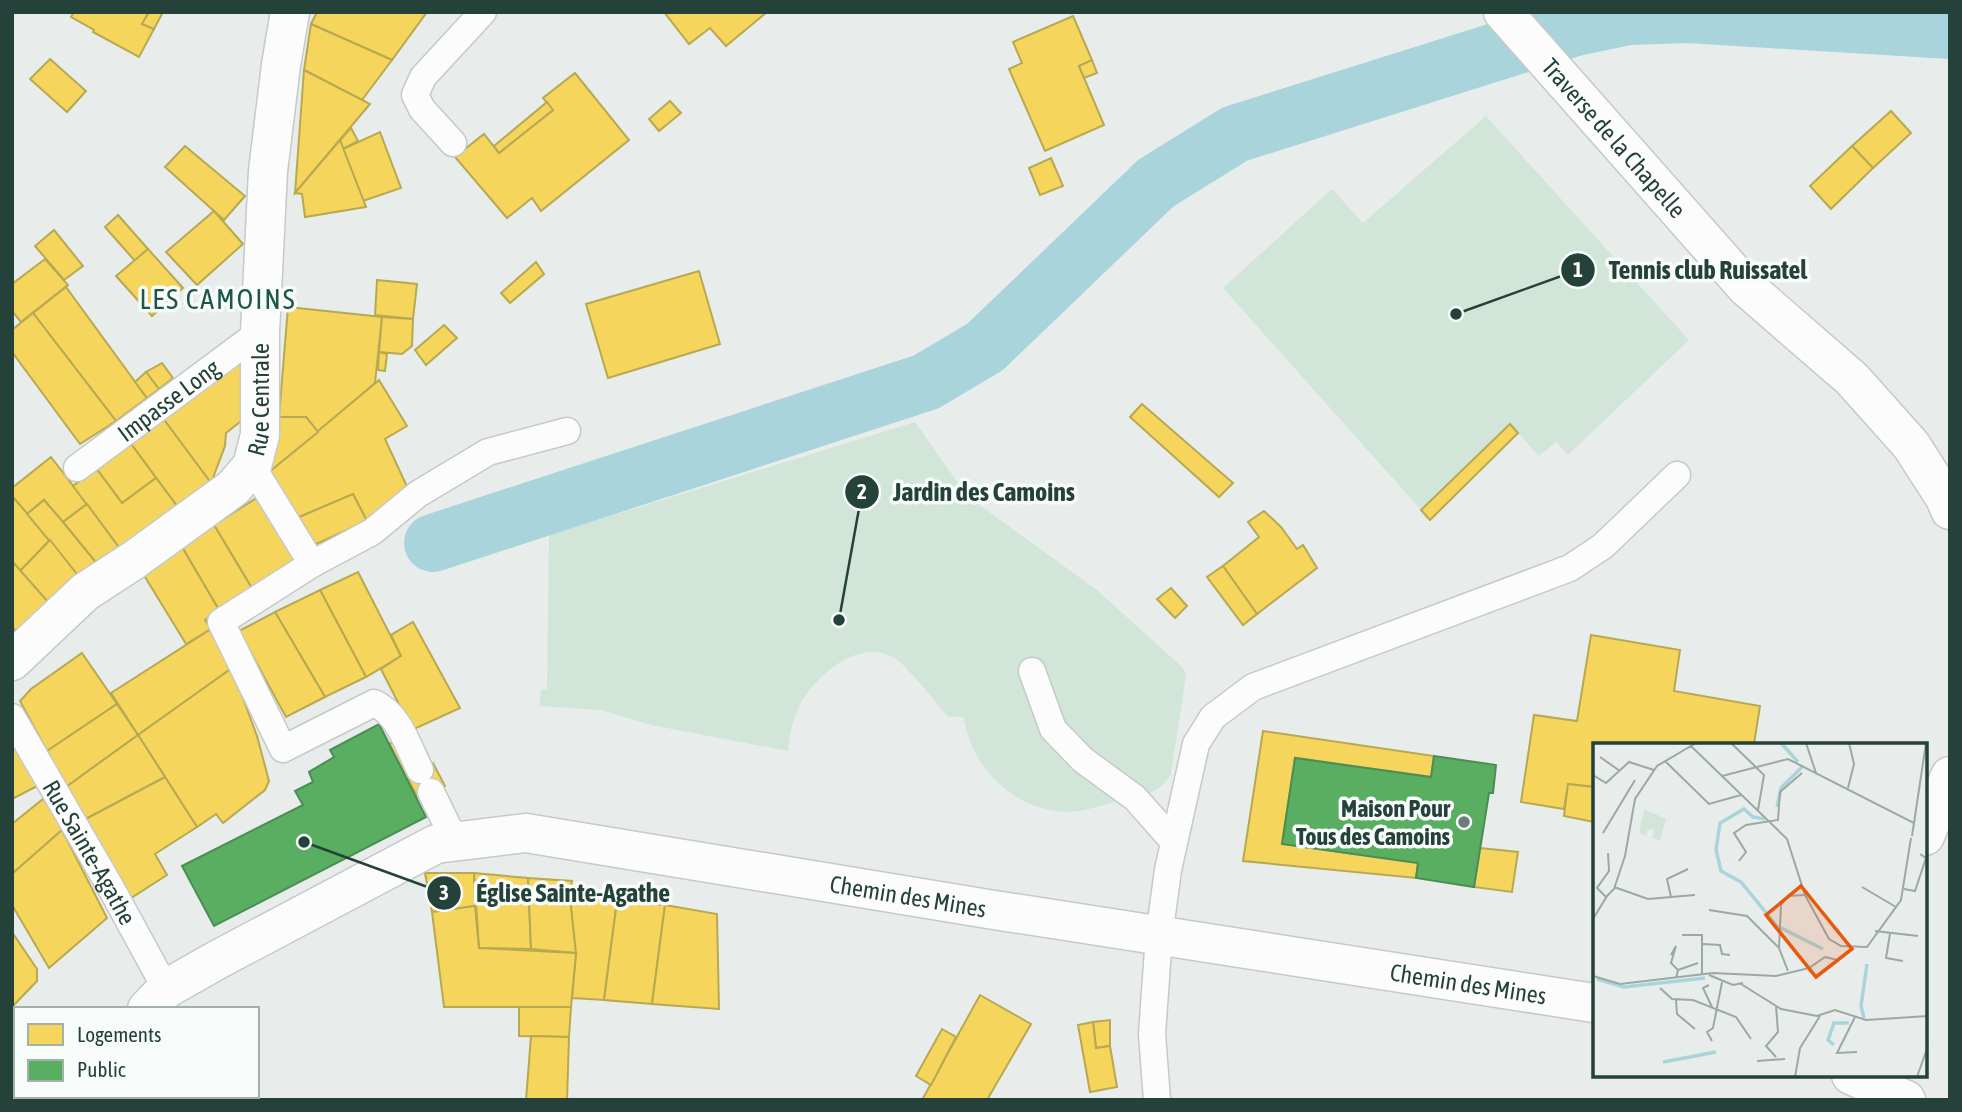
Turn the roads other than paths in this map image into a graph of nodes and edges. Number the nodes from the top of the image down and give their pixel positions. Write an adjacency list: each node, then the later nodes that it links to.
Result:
1 (290, 12): 5 (street, Rue Centrale)
2 (483, 12): 4 (lane)
3 (1503, 12): 10 (street, Traverse de la Chapelle)
4 (453, 143)
5 (260, 332): 7 (street, Rue Centrale); 8 (lane, Impasse Long)
6 (567, 431): 11 (lane)
7 (252, 466): 11 (lane); 12 (street, Rue Centrale)
8 (77, 467)
9 (1677, 475): 18 (lane)
10 (1950, 510)
11 (312, 564): 17 (lane)
12 (12, 661)
13 (1032, 671): 18 (lane)
14 (12, 717): 20 (lane, Rue Sainte-Agathe)
15 (1950, 776): 16 (street)
16 (1927, 831)
17 (455, 841): 19 (street, Chemin des Mines); 20 (street, Chemin des Mines)
18 (1174, 842): 19 (lane)
19 (1159, 936): 21 (street, Chemin des Mines); 23 (lane)
20 (157, 999)
21 (1593, 1003)
22 (1856, 1077): 24 (street)
23 (1157, 1100)
24 (1906, 1100)

